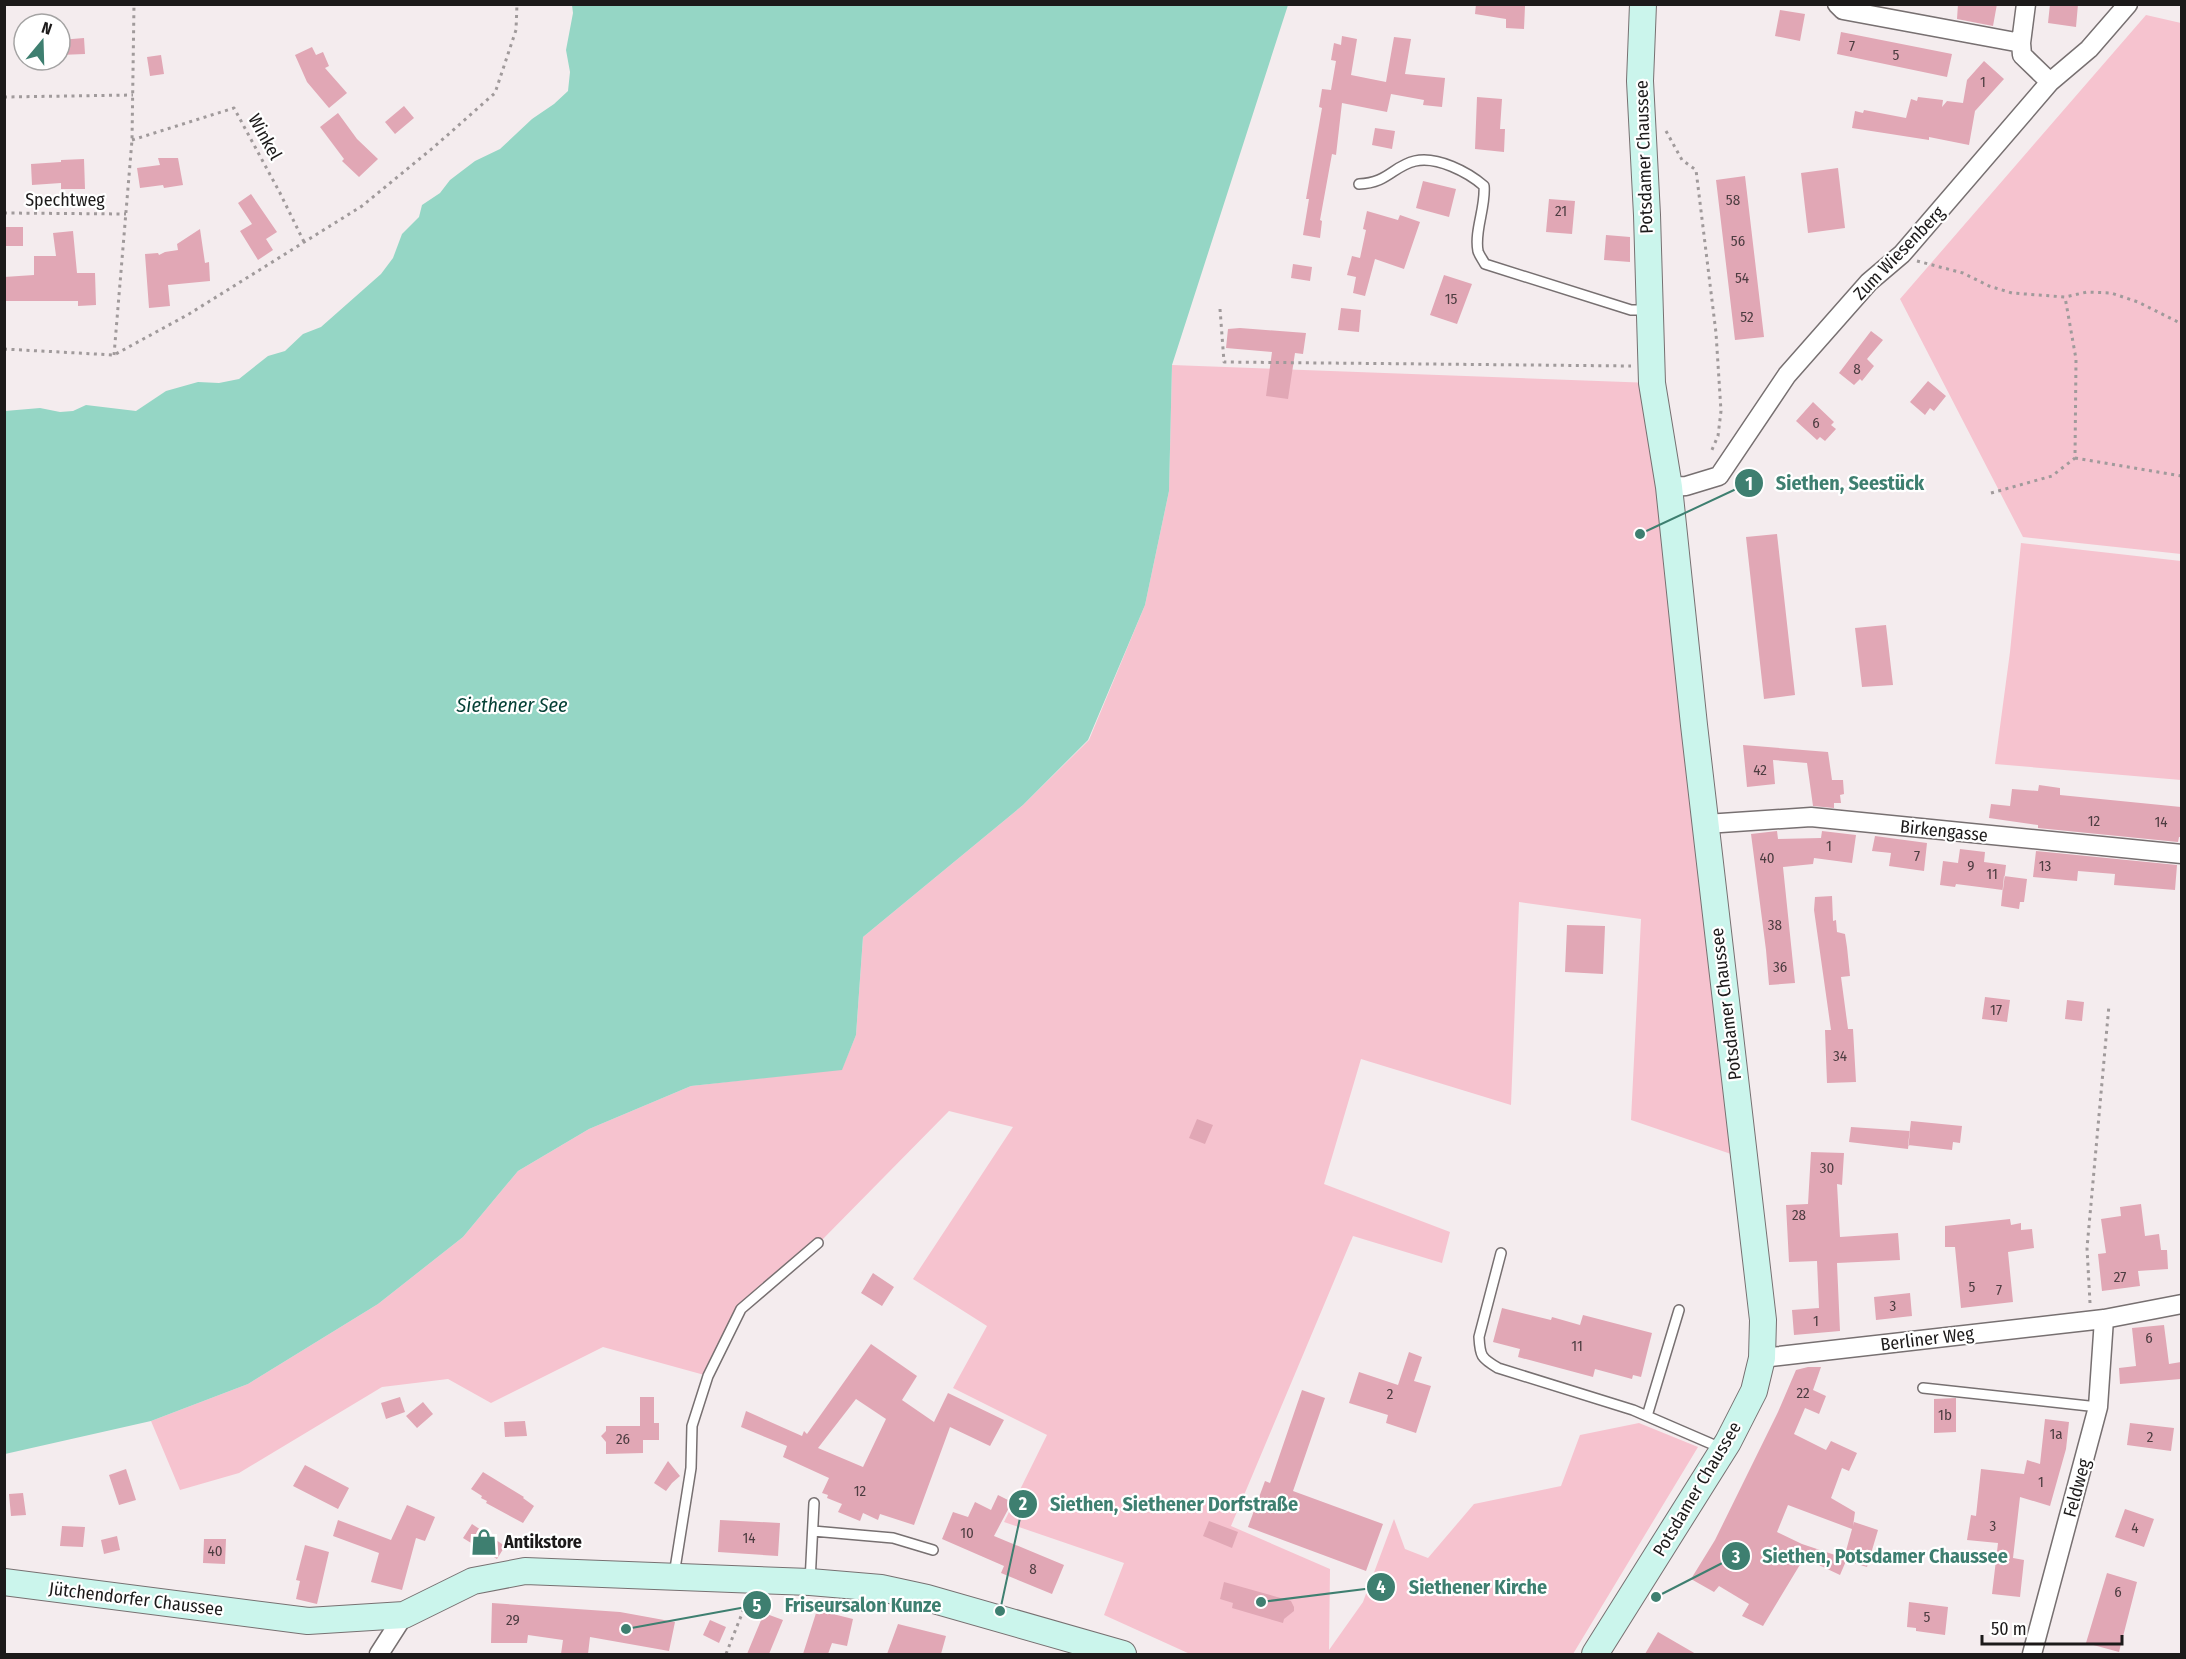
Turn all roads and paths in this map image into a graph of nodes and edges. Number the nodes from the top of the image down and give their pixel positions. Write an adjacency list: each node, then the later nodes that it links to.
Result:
1 (134, 4): 9 (path)
2 (517, 4): 16 (path)
3 (1643, 4): 20 (main road, Potsdamer Chaussee)
4 (1838, 4): 7 (street)
5 (2026, 4): 7 (street)
6 (2128, 4): 8 (street, Zum Wiesenberg)
7 (2021, 43): 8 (street)
8 (2050, 82): 17 (street, Zum Wiesenberg)
9 (133, 95): 10 (path); 12 (path)
10 (4, 97)
11 (1661, 124): 25 (path)
12 (132, 140): 15 (path); 16 (path, Winkel)
13 (1359, 184): 20 (lane)
14 (4, 213): 15 (path, Spechtweg)
15 (126, 214): 23 (path)
16 (304, 242): 23 (path)
17 (1902, 254): 18 (path); 28 (street, Zum Wiesenberg)
18 (2065, 297): 21 (path); 26 (path)
19 (1220, 309): 24 (path)
20 (1649, 310): 24 (main road, Potsdamer Chaussee)
21 (2181, 324)
22 (4, 349): 23 (path)
23 (114, 355)
24 (1650, 368): 28 (main road, Potsdamer Chaussee)
25 (1710, 456)
26 (2075, 459): 27 (path); 29 (path)
27 (2181, 476)
28 (1669, 487): 30 (main road, Potsdamer Chaussee)
29 (1991, 493)
30 (1706, 824): 31 (street, Birkengasse); 38 (main road, Potsdamer Chaussee)
31 (2181, 854)
32 (2109, 1005): 37 (path)
33 (818, 1243): 46 (lane)
34 (1501, 1254): 41 (lane)
35 (2181, 1304): 37 (street, Berliner Weg)
36 (1679, 1310): 41 (lane)
37 (2098, 1320): 38 (street, Berliner Weg); 40 (street, Feldweg)
38 (1762, 1358): 42 (main road, Potsdamer Chaussee)
39 (1923, 1388): 40 (lane)
40 (2098, 1407): 55 (street, Feldweg)
41 (1647, 1416): 42 (lane)
42 (1723, 1449): 54 (main road, Potsdamer Chaussee)
43 (814, 1503): 44 (lane)
44 (813, 1531): 45 (lane); 49 (lane)
45 (933, 1550)
46 (674, 1577): 47 (main road); 50 (main road)
47 (748, 1580): 49 (main road); 52 (path)
48 (4, 1582): 50 (main road, Jütchendorfer Chaussee)
49 (810, 1582): 53 (main road)
50 (404, 1615): 51 (street)
51 (379, 1654)
52 (726, 1654)
53 (1123, 1654)
54 (1595, 1654)
55 (2032, 1654)

